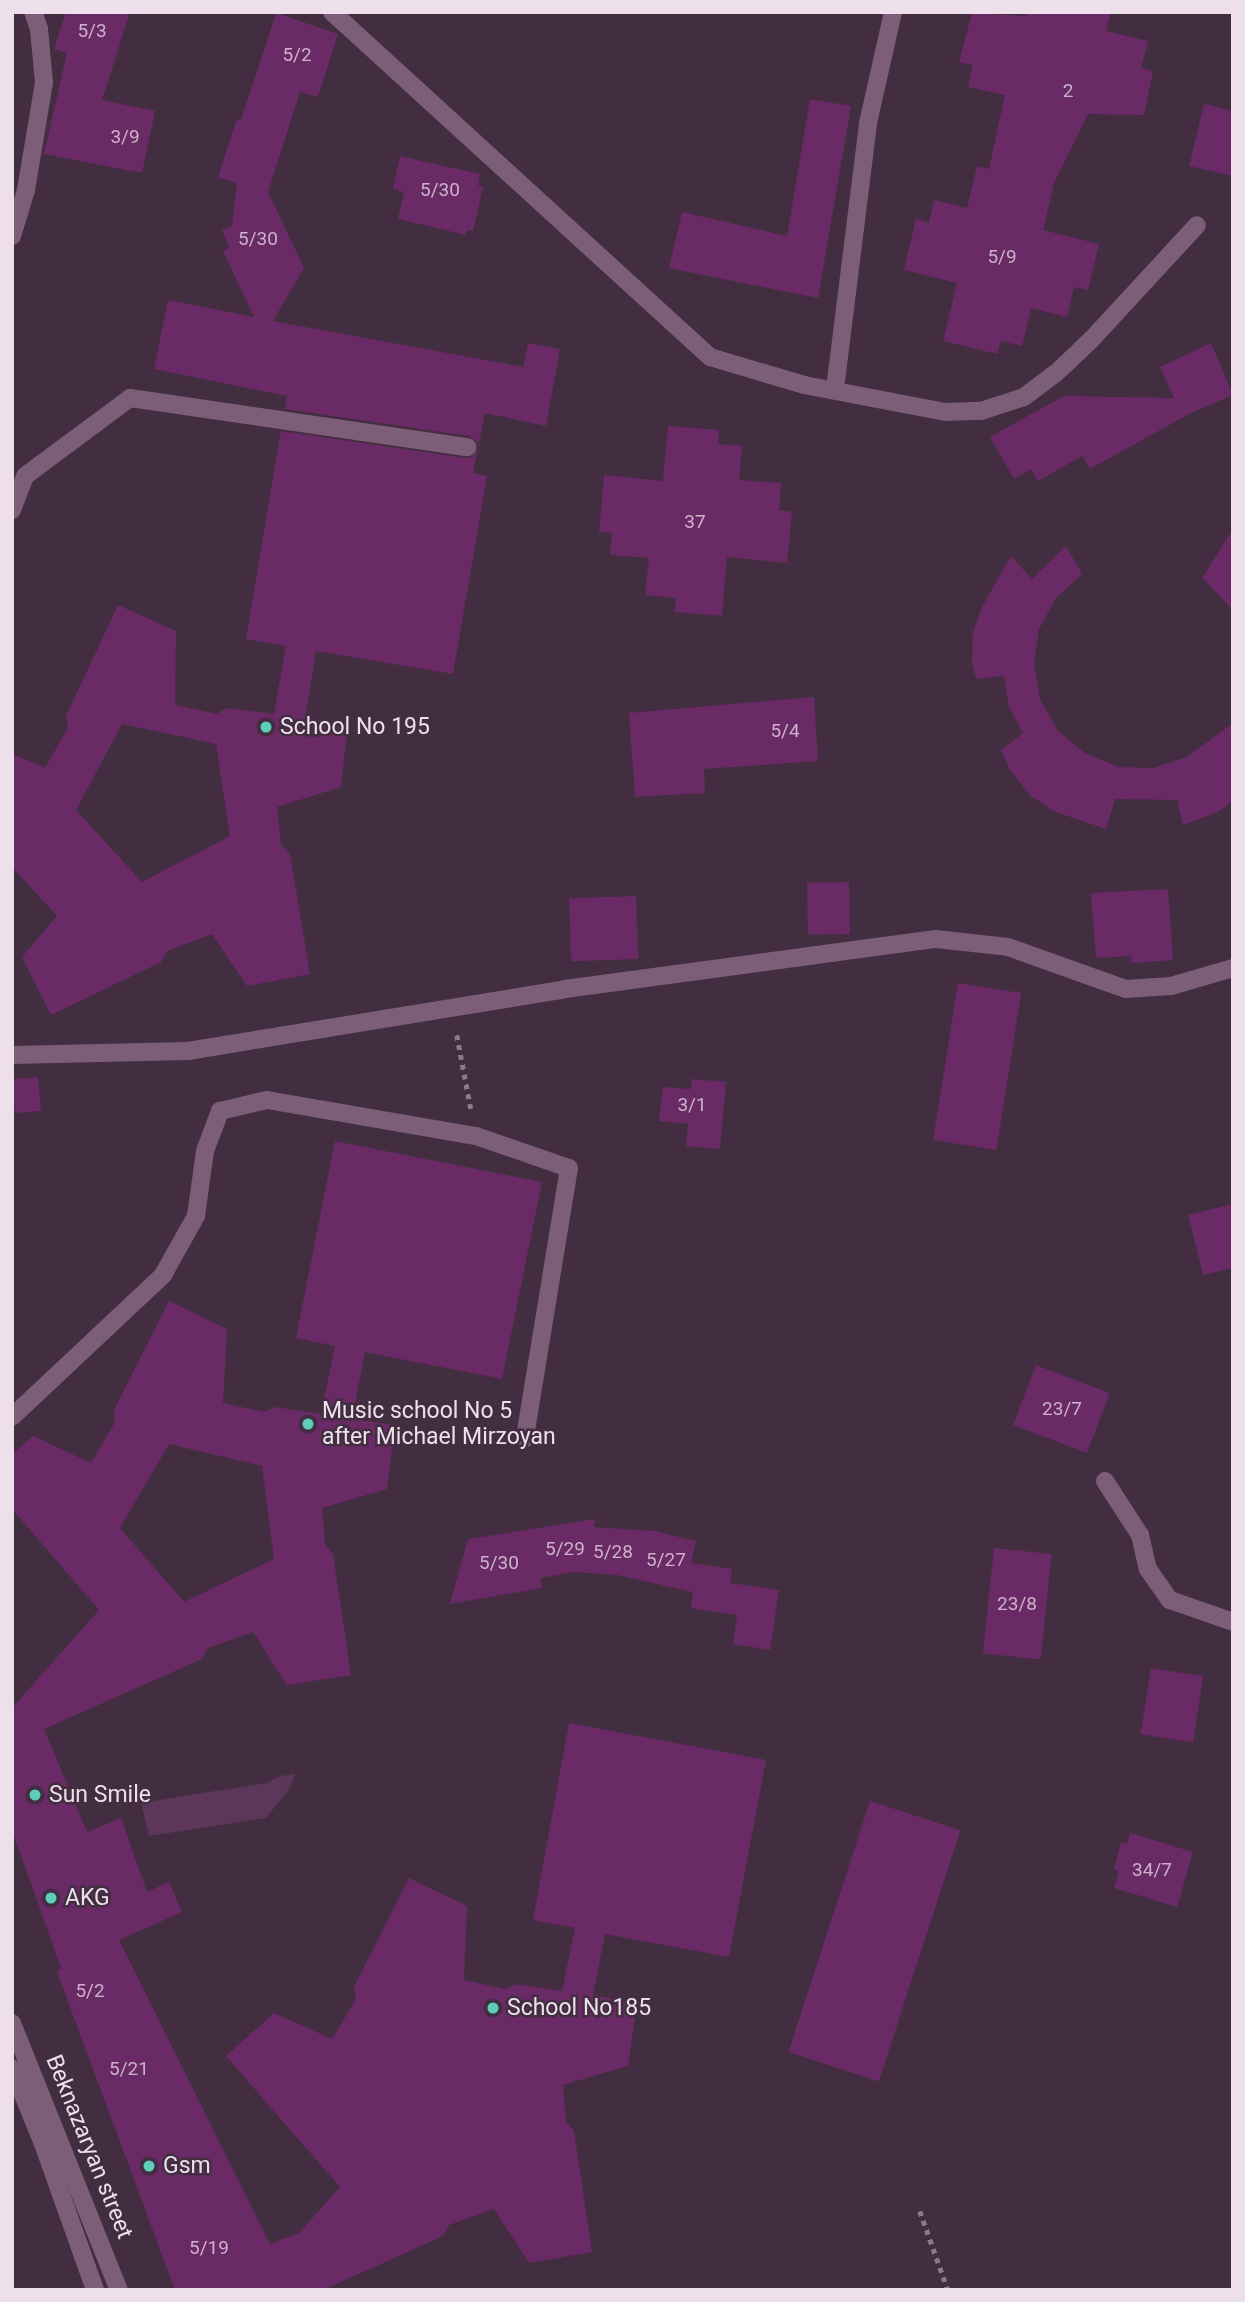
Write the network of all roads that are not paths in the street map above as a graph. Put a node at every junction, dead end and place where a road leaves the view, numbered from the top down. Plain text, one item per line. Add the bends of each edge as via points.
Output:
1 (33, 12) edge
2 (332, 12) edge
3 (893, 12) edge
4 (1196, 225) dead end
5 (12, 236) edge
6 (835, 389) junction
7 (467, 447) dead end
8 (12, 509) edge
9 (1233, 968) edge
10 (12, 1055) edge
11 (12, 1417) edge
12 (525, 1438) dead end
13 (1105, 1481) dead end
14 (1233, 1622) edge
15 (12, 2023) edge
16 (12, 2068) edge
17 (95, 2290) edge
18 (119, 2290) edge

1 - 5 street via 44,83 26,190
2 - 6 street via 710,357 804,385
3 - 6 street via 868,123
4 - 6 street via 1091,340 1024,397 981,411 945,412
7 - 8 street via 130,398 25,476
9 - 10 street via 1171,986 1126,989 1008,947 936,939 565,989 188,1051
11 - 12 street via 163,1275 195,1216 205,1151 220,1111 267,1100 476,1136 569,1168
13 - 14 street via 1140,1535 1148,1569 1170,1600
15 - 18 street, Beknazaryan street
16 - 17 street, Beknazaryan street

